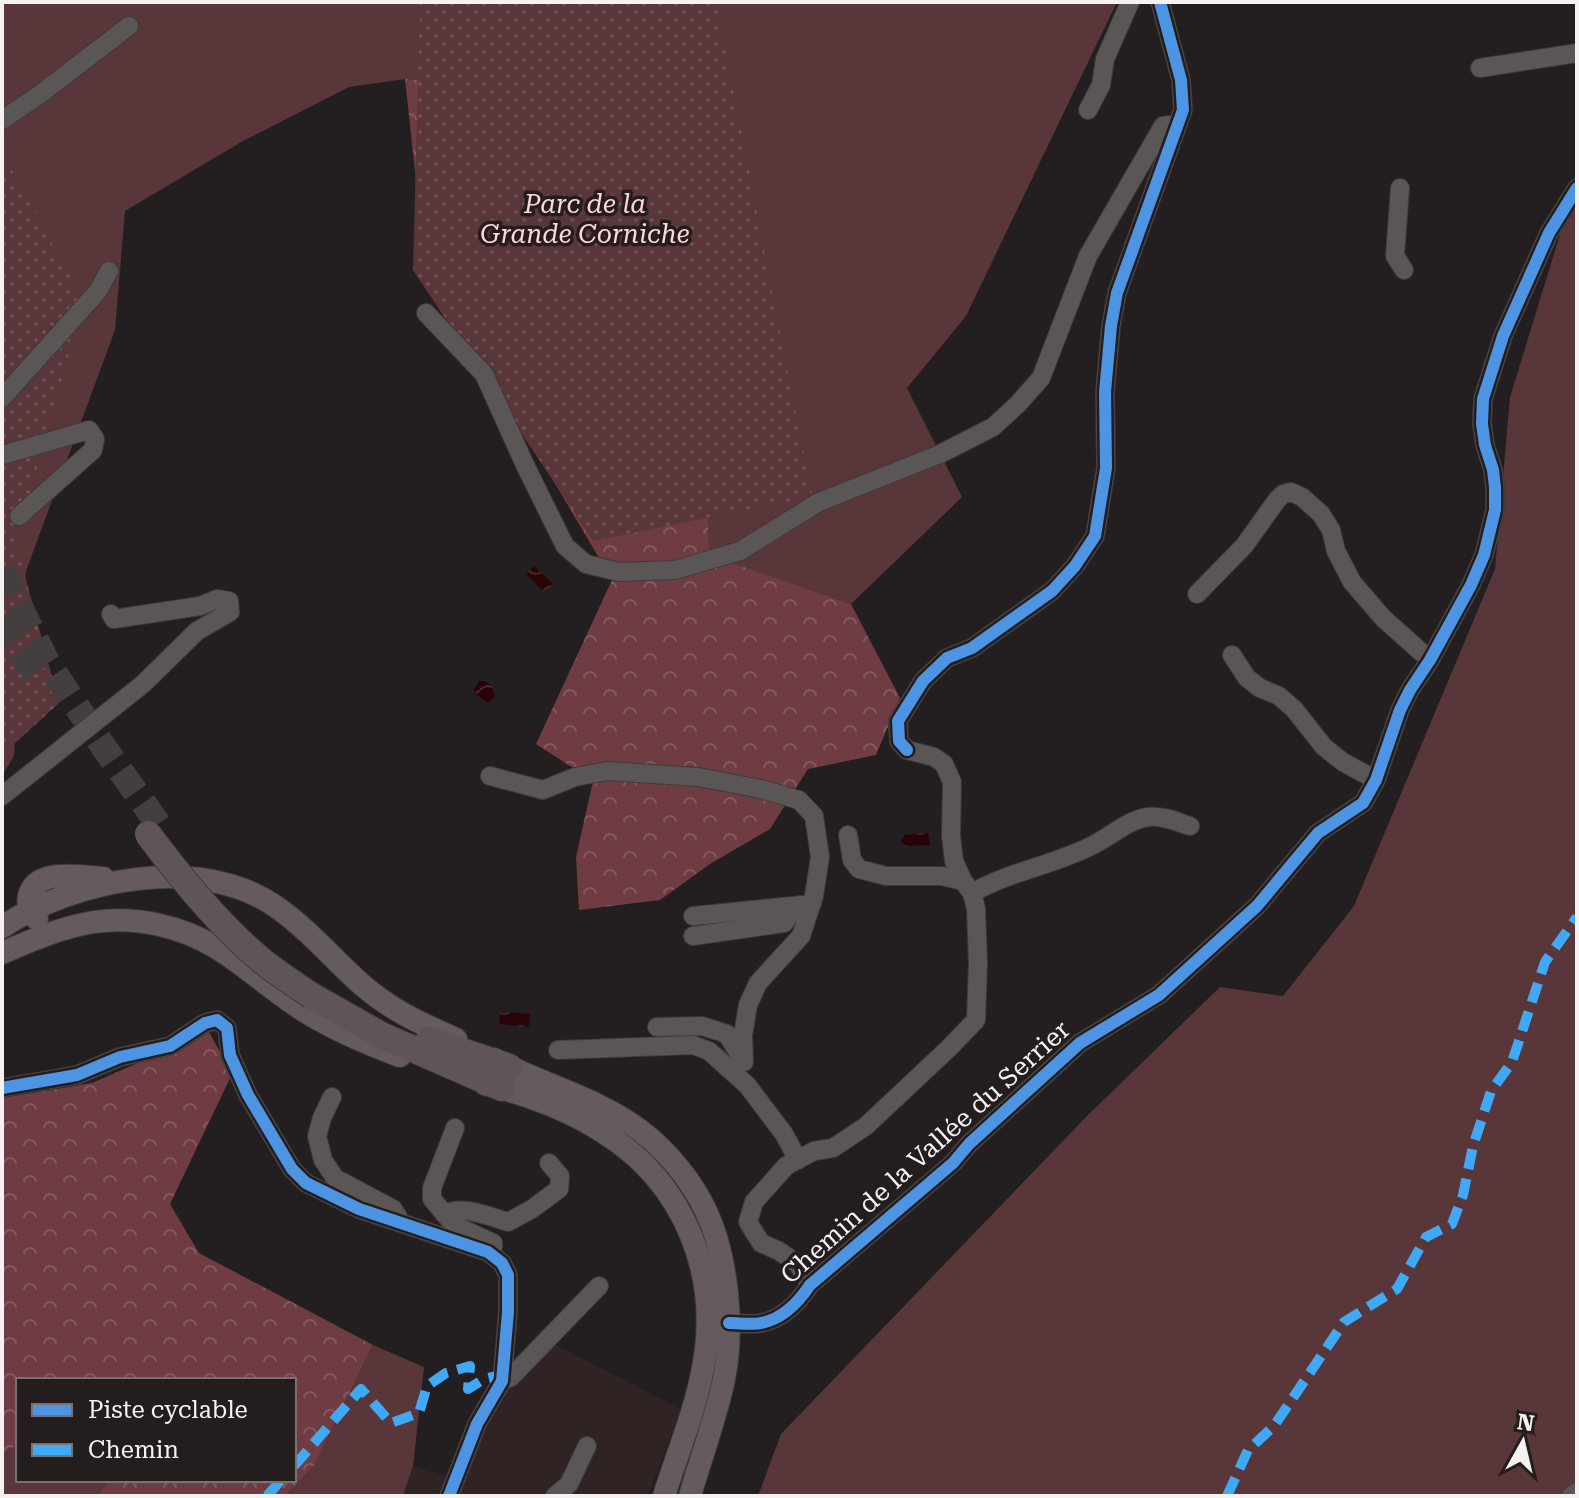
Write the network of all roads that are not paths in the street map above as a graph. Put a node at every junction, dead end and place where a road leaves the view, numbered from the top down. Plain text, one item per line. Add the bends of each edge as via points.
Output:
1 (1130, 2) edge
2 (1160, 2) edge
3 (129, 26) dead end
4 (1577, 53) edge
5 (1480, 68) dead end
6 (1088, 110) dead end
7 (2, 120) edge
8 (1178, 124) junction
9 (1400, 188) dead end
10 (1577, 188) edge
11 (1404, 270) dead end
12 (109, 271) dead end
13 (426, 313) dead end
14 (2, 398) edge
15 (2, 455) edge
16 (19, 516) dead end
17 (1197, 594) dead end
18 (111, 614) dead end
19 (1232, 655) dead end
20 (1430, 660) junction
21 (490, 776) dead end
22 (1376, 780) junction
23 (2, 796) edge
24 (1190, 826) dead end
25 (154, 829) tunnel mouth
26 (848, 835) dead end
27 (968, 887) junction
28 (804, 905) junction
29 (30, 911) junction
30 (693, 916) dead end
31 (74, 926) junction
32 (2, 927) edge
33 (693, 936) dead end
34 (2, 953) edge
35 (657, 1027) dead end
36 (558, 1050) dead end
37 (744, 1062) junction
38 (506, 1078) junction
39 (747, 1085) junction
40 (2, 1088) edge
41 (332, 1097) dead end
42 (455, 1128) dead end
43 (798, 1160) junction
44 (549, 1163) dead end
45 (444, 1214) junction
46 (401, 1223) junction
47 (495, 1257) junction
48 (810, 1285) junction
49 (599, 1286) dead end
50 (729, 1328) junction
51 (502, 1381) junction
52 (587, 1446) dead end
53 (1577, 1492) edge
54 (449, 1496) edge
55 (555, 1496) edge
56 (664, 1496) edge
57 (690, 1496) edge
58 (1571, 1496) edge

1 - 6 street
2 - 8 street via 1181,80 1183,110
3 - 7 street
4 - 5 street
8 - 13 street via 1163,126 1088,256 1041,378 993,427 819,502 740,551 675,570 619,572 586,564 565,546 484,374
8 - 27 street via 1117,293 1105,392 1106,468 1095,536 1052,591 972,648 947,658 923,681 898,721 899,741 907,750 944,764 952,782 954,861
9 - 11 street via 1395,256
10 - 20 street, Chemin de la Vallée du Serrier via 1549,233 1491,373 1482,424 1493,470 1495,510 1484,555
12 - 14 street via 98,291
15 - 16 street via 89,430 95,439 93,450
17 - 20 street via 1244,546 1277,500 1291,492 1321,514 1352,582
18 - 23 street via 114,619 217,599 229,601 230,612 197,631 143,684
19 - 22 street via 1247,678 1294,709 1324,747
20 - 22 street, Chemin de la Vallée du Serrier via 1400,710
21 - 28 street via 543,790 607,771 698,777 799,800 814,816 820,857
22 - 48 street, Chemin de la Vallée du Serrier via 1363,803 1318,833 1257,906 1159,995 1080,1043 953,1163
24 - 27 street via 1151,816 1136,820 1092,846
25 - 38 highway, bridge via 175,869 236,937 277,973 315,990 381,1035
26 - 27 street via 859,869 886,876 942,876
27 - 43 street via 976,909 976,1020 866,1126 833,1148
28 - 30 street
28 - 33 street via 784,923
28 - 37 street via 801,936 758,983 748,1005
29 - 31 main road via 40,922
29 - 32 main road
29 - 38 main road via 102,884 133,879 225,883 273,905 403,1015 454,1038
31 - 34 main road
31 - 38 main road via 127,921 181,931 218,949 308,1014 357,1039 452,1076
35 - 37 street via 702,1026 727,1034
36 - 39 street via 693,1045 709,1051
37 - 39 street
38 - 50 main road via 575,1093 640,1130 676,1166 706,1212 722,1266
38 - 56 main road via 627,1149 662,1184 686,1222 702,1269 707,1331 703,1369
39 - 43 street
40 - 46 street via 77,1075 120,1057 170,1046 217,1020 227,1028 230,1055 248,1095 292,1169 306,1183
41 - 46 street via 317,1136 323,1160 335,1178 393,1209
42 - 45 street via 432,1188 432,1199
43 - 48 street via 754,1202 748,1222 761,1243 798,1264
44 - 45 street via 560,1176 559,1189 508,1222 454,1209
45 - 47 street via 454,1225 493,1243
46 - 47 street
47 - 51 street via 508,1275
48 - 50 street, Chemin de la Vallée du Serrier via 782,1314
49 - 51 street
50 - 57 main road via 724,1379
51 - 54 street via 477,1424
52 - 55 street via 569,1484
53 - 58 street

